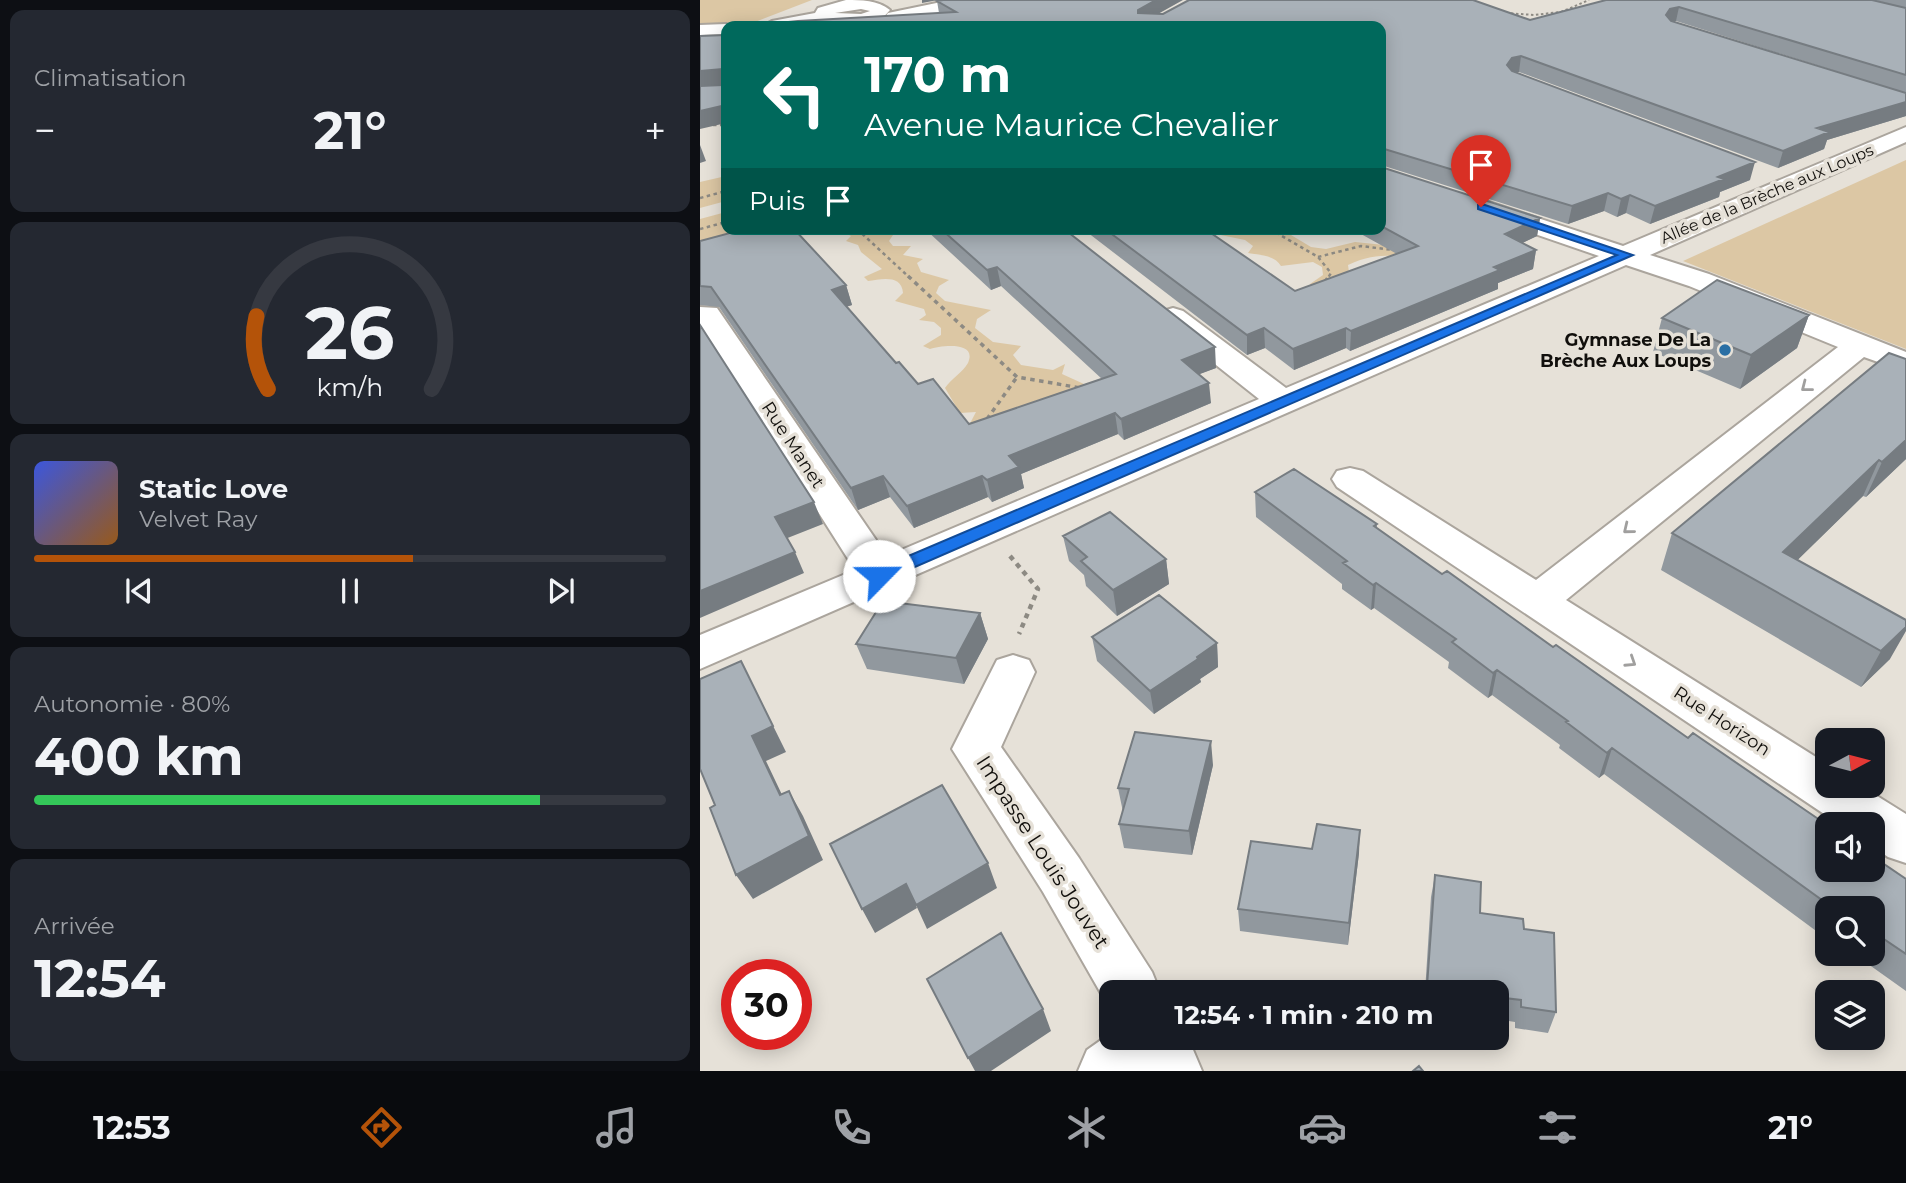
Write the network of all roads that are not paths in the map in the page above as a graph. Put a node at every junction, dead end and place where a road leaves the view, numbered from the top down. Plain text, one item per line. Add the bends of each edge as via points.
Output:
1 (975, 0) edge
2 (874, 9) edge
3 (805, 21) edge
4 (914, 21) edge
5 (721, 29) edge
6 (700, 30) edge
7 (1906, 134) edge
8 (1764, 174) dead end
9 (1789, 184) junction
10 (1469, 203) edge
11 (1628, 255) junction
12 (1157, 303) edge
13 (707, 314) dead end
14 (1860, 345) junction
15 (1906, 363) edge
16 (1284, 402) junction
17 (1350, 480) dead end
18 (879, 576) junction
19 (1537, 601) junction
20 (700, 653) edge
21 (1013, 672) road end
22 (1906, 841) edge
23 (1125, 980) edge
24 (1139, 1050) edge
25 (1162, 1050) edge
26 (1108, 1071) edge
27 (1172, 1071) edge

1 - 2 street
2 - 3 street via 851,20
2 - 4 street
5 - 6 street
7 - 9 street, Allée de la Brèche aux Loups
8 - 9 street
9 - 11 street, Allée de la Brèche aux Loups
10 - 11 street
11 - 14 street
11 - 16 street, Allée de la Brèche aux Loups
12 - 16 street
13 - 18 street, Rue Manet
14 - 15 street
14 -> 19 street
16 - 18 street, Allée de la Brèche aux Loups
17 - 19 street, Rue Horizon
18 - 20 street, Allée de la Brèche aux Loups
19 -> 22 street, Rue Horizon
21 - 23 street, Impasse Louis Jouvet via 976,749
24 - 26 street
25 - 27 street

